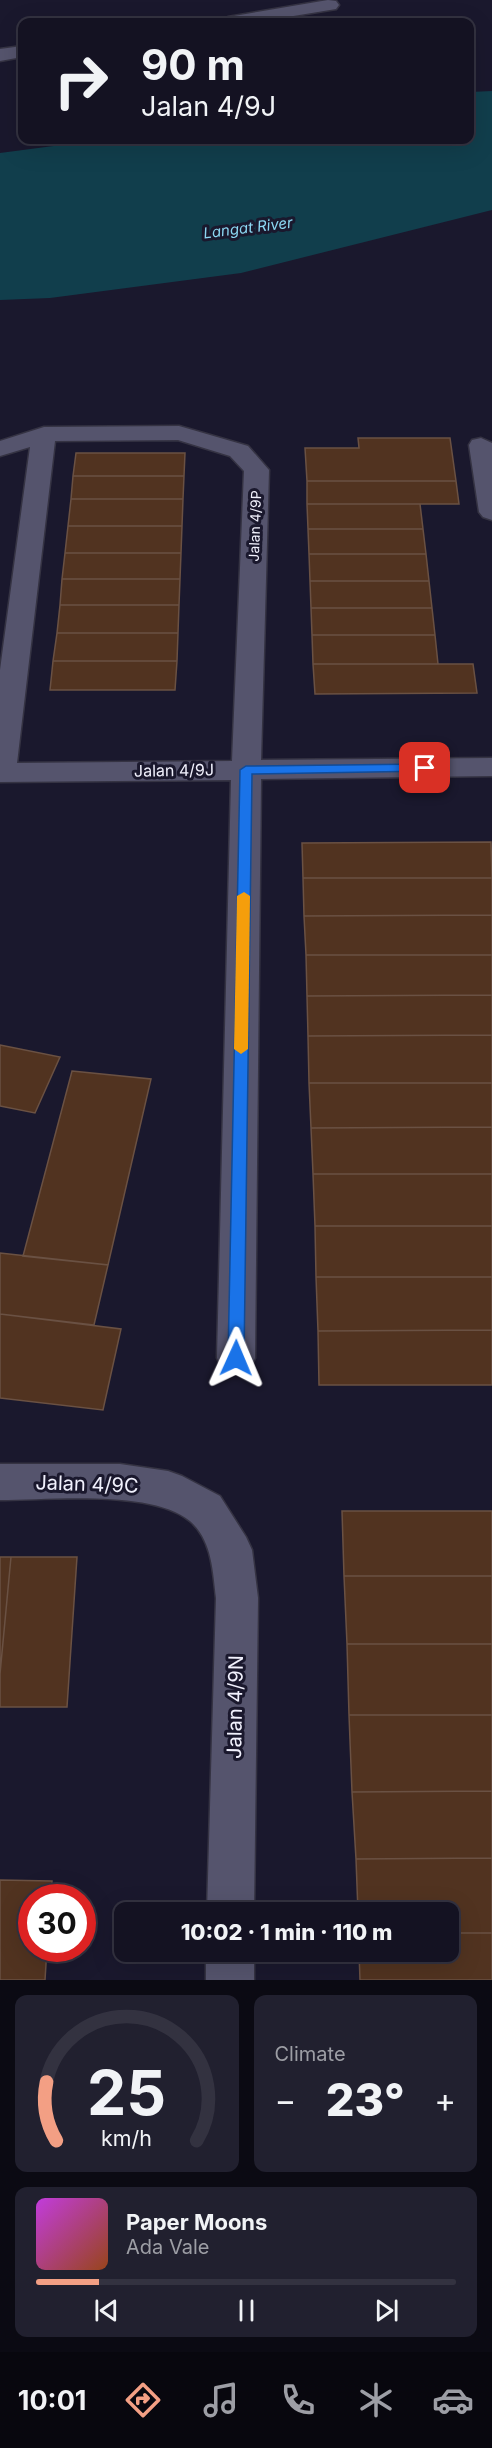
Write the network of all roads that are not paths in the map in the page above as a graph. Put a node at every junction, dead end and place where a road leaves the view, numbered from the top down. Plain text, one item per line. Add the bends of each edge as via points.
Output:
1 (330, 5) dead end
2 (252, 18) edge
3 (18, 53) edge
4 (0, 55) edge
5 (44, 434) junction
6 (482, 445) dead end
7 (0, 449) edge
8 (492, 512) edge
9 (492, 768) edge
10 (246, 770) junction
11 (1, 772) edge
12 (236, 1358) dead end
13 (0, 1482) edge
14 (205, 1509) joint
15 (231, 1902) edge
16 (230, 1962) edge
17 (230, 1980) edge

1 - 2 street
3 - 4 street
5 - 7 street, Jalan 4/9P
5 - 10 street, Jalan 4/9P via 179,433 239,451 257,470
5 - 11 street
6 - 8 street
9 - 10 street, Jalan 4/9J
10 - 11 street, Jalan 4/9J
10 - 12 street
13 - 14 street, Jalan 4/9C via 120,1482 168,1489
14 - 15 street, Jalan 4/9N via 231,1550 237,1598
16 - 17 street

